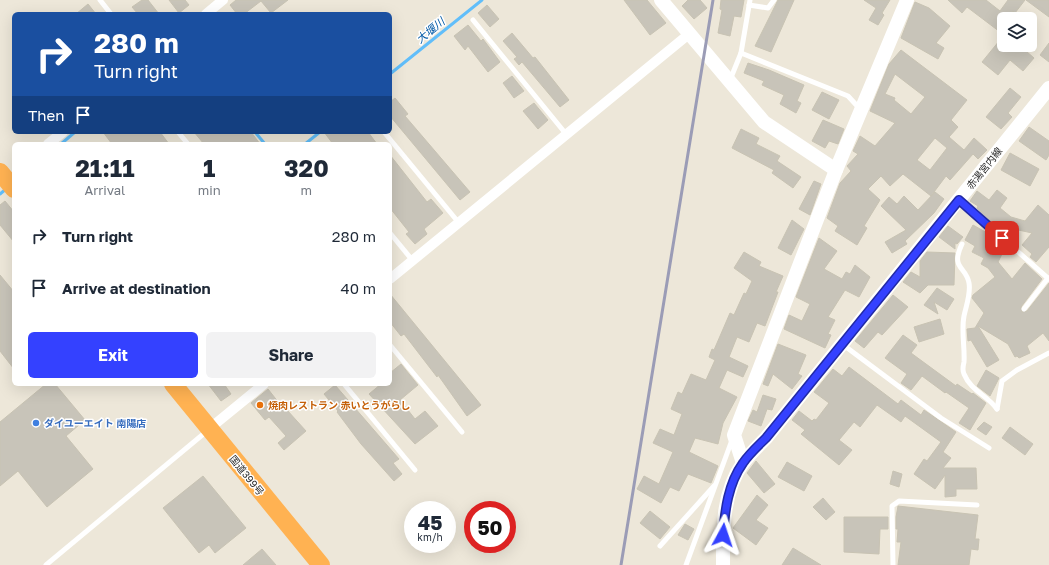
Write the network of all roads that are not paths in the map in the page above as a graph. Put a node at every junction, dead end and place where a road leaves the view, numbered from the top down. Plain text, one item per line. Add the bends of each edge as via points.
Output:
1 (100, 0) edge
2 (223, 0) edge
3 (661, 0) edge
4 (774, 0) edge
5 (907, 0) edge
6 (749, 3) edge
7 (109, 12) edge
8 (208, 12) edge
9 (473, 20) dead end
10 (689, 34) junction
11 (741, 53) junction
12 (729, 82) junction
13 (1049, 88) edge
14 (861, 110) junction
15 (60, 134) edge
16 (180, 134) edge
17 (386, 134) edge
18 (566, 134) junction
19 (50, 142) edge
20 (186, 142) edge
21 (836, 170) junction
22 (959, 200) junction
23 (459, 223) junction
24 (392, 235) edge
25 (962, 244) dead end
26 (413, 261) junction
27 (392, 278) edge
28 (1049, 278) edge
29 (1024, 309) dead end
30 (842, 344) junction
31 (392, 347) edge
32 (1049, 353) edge
33 (174, 386) edge
34 (262, 386) edge
35 (346, 386) edge
36 (209, 429) junction
37 (462, 432) dead end
38 (734, 435) junction
39 (989, 448) dead end
40 (743, 463) junction
41 (415, 470) dead end
42 (716, 484) junction
43 (977, 505) dead end
44 (660, 546) dead end
45 (46, 565) edge
46 (321, 565) edge
47 (686, 565) edge
48 (723, 565) edge
49 (893, 565) edge

1 - 7 lane
2 - 8 street
3 - 10 street
4 - 6 lane via 768,8
5 - 14 street
6 - 11 lane
9 - 18 lane
10 - 12 street
10 - 18 street
11 - 12 lane
11 - 14 lane via 848,96
12 - 21 street via 764,122
13 - 22 street, 赤湯宮内線
14 - 21 street
15 - 19 street
16 - 20 lane
17 - 23 lane
18 - 23 street
21 - 38 street
22 - 28 lane
22 - 30 street, 赤湯宮内線
23 - 26 street
24 - 26 lane
25 - 32 lane via 958,253 958,263 969,283 963,318 963,372 967,382 990,400 997,409 1002,381
26 - 27 street
28 - 29 lane
30 - 39 lane via 941,418
30 - 40 street, 赤湯宮内線
31 - 37 lane
33 - 36 highway, 国道399号
34 - 36 street
35 - 41 lane
36 - 45 lane
36 - 46 highway, 国道399号
38 - 40 street
38 - 42 lane
40 - 48 street, 赤湯宮内線 via 732,483 725,510
42 - 44 lane
42 - 47 lane
43 - 49 lane via 899,501 892,506

